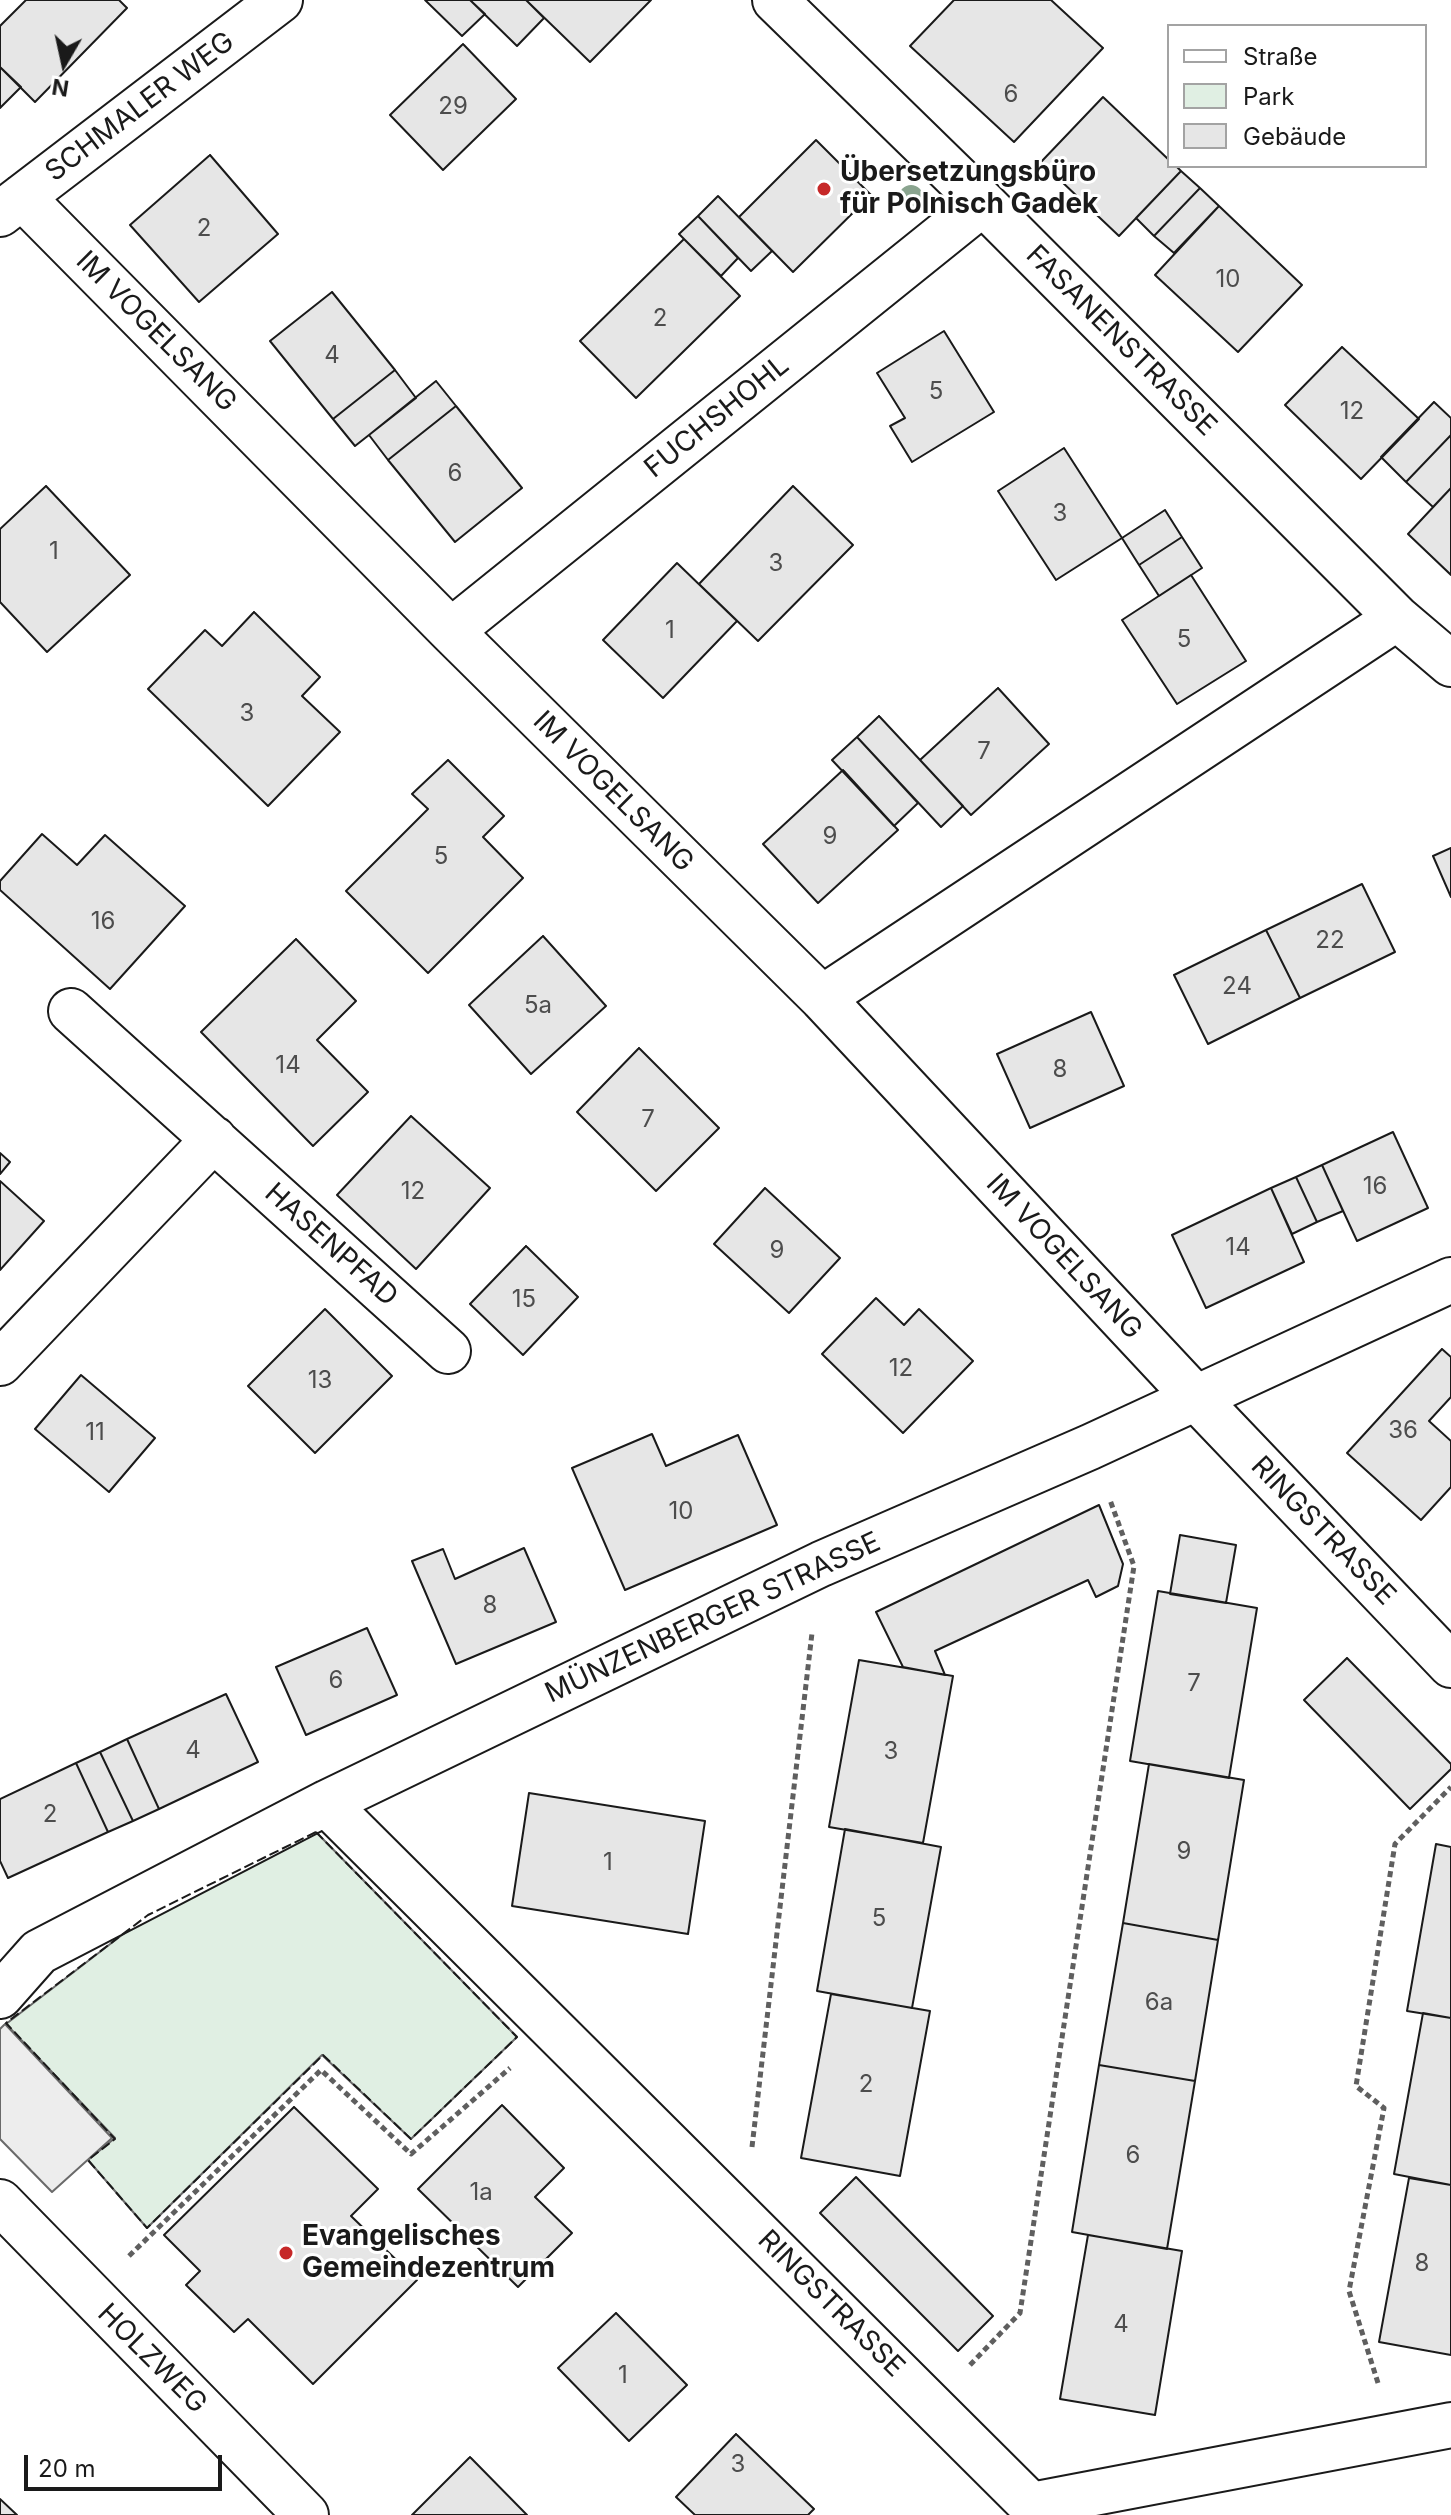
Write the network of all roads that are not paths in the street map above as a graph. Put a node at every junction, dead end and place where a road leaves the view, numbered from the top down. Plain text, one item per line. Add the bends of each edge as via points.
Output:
1 (280, 0) edge
2 (775, 0) edge
3 (983, 203) junction
4 (11, 205) edge
5 (1397, 618) junction
6 (451, 631) junction
7 (1451, 664) edge
8 (822, 998) junction
9 (71, 1011) dead end
10 (214, 1139) junction
11 (1451, 1280) edge
12 (448, 1351) dead end
13 (0, 1363) edge
14 (1195, 1397) junction
15 (1451, 1665) edge
16 (326, 1803) junction
17 (0, 1996) edge
18 (0, 2202) edge
19 (1451, 2425) edge
20 (306, 2515) edge

1 - 4 street, SCHMALER WEG
2 - 3 street, FASANENSTRASSE
3 - 5 street, FASANENSTRASSE
3 - 6 street, FUCHSHOHL
4 - 6 street, IM VOGELSANG
5 - 7 street, FASANENSTRASSE
5 - 8 street
6 - 8 street, IM VOGELSANG
8 - 14 street, IM VOGELSANG
9 - 10 street, HASENPFAD
10 - 12 street, HASENPFAD
10 - 13 street
11 - 14 street, MÜNZENBERGER STRASSE
14 - 15 street, RINGSTRASSE
14 - 16 street, MÜNZENBERGER STRASSE via 821,1564
16 - 17 street, MÜNZENBERGER STRASSE via 39,1952
16 - 19 street, RINGSTRASSE via 1031,2505
18 - 20 street, HOLZWEG

